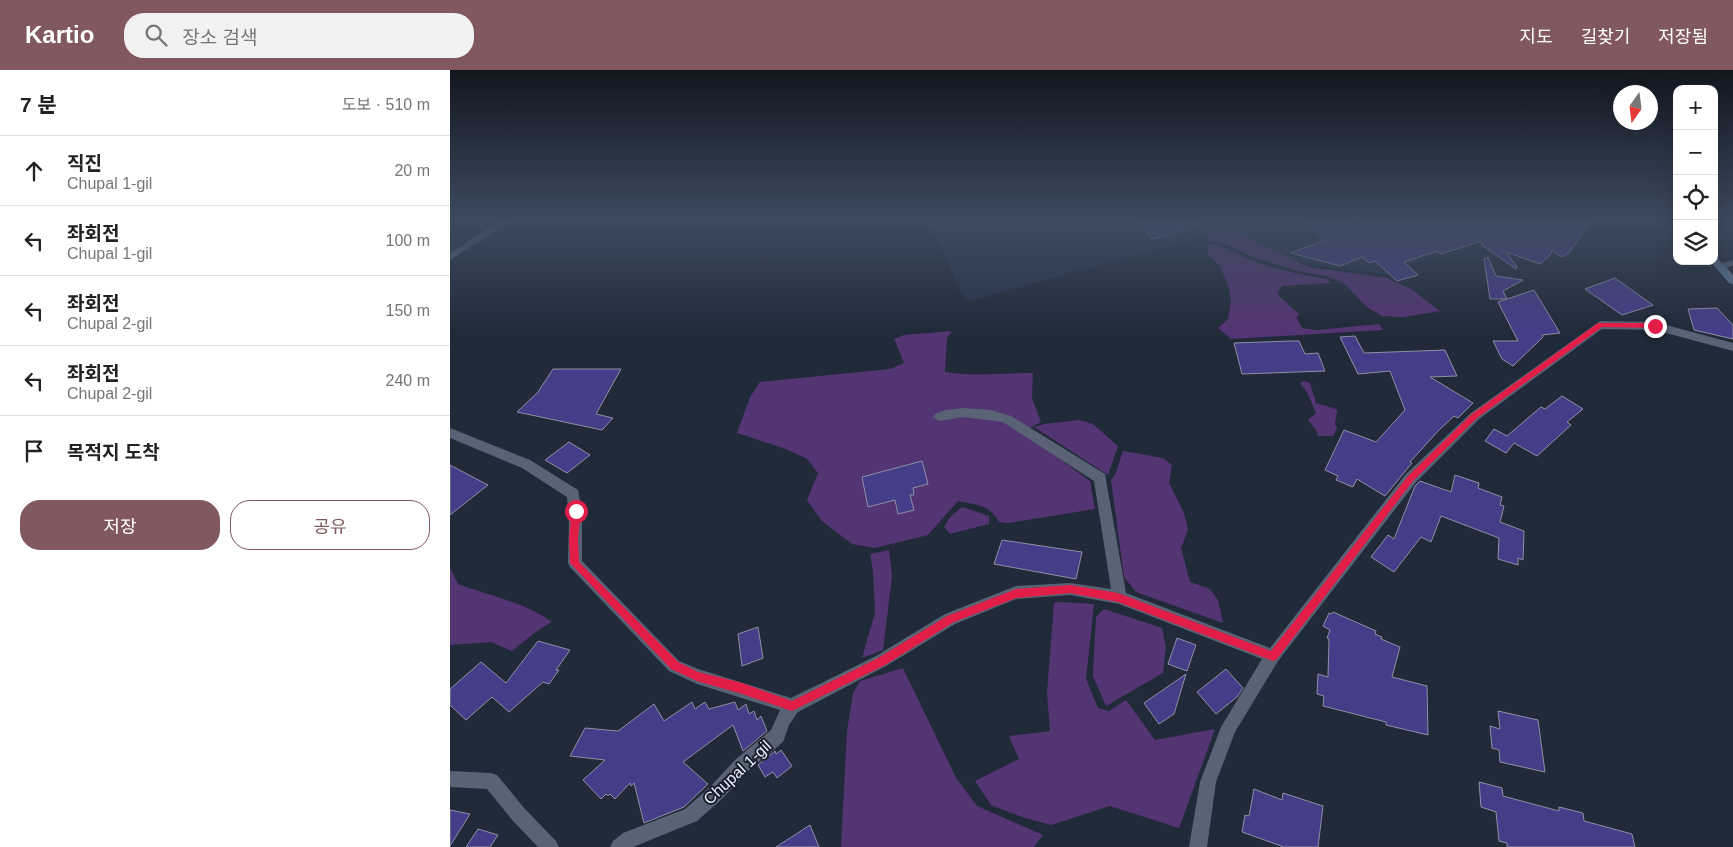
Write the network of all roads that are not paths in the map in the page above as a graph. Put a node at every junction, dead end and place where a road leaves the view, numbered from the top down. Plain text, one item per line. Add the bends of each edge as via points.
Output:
1 (1718, 263) edge
2 (1733, 263) edge
3 (1718, 264) edge
4 (1733, 281) edge
5 (1733, 347) edge
6 (939, 417) dead end
7 (450, 433) edge
8 (1118, 597) junction
9 (1273, 656) junction
10 (792, 706) junction
11 (450, 779) edge
12 (550, 847) edge
13 (618, 847) edge
14 (1198, 847) edge

1 - 2 lane
3 - 4 street
5 - 9 street via 1655,326 1600,325 1475,416 1410,478
6 - 8 street via 946,413 992,414 1007,419 1100,478
7 - 10 street via 526,464 573,494 576,511 575,563 674,666
8 - 9 street
8 - 10 street via 1070,589 1016,594 950,619 881,662
9 - 14 street via 1229,727 1208,782
10 - 13 street, Chupal 1-gil via 777,736 691,815
11 - 12 street via 491,781 518,815

